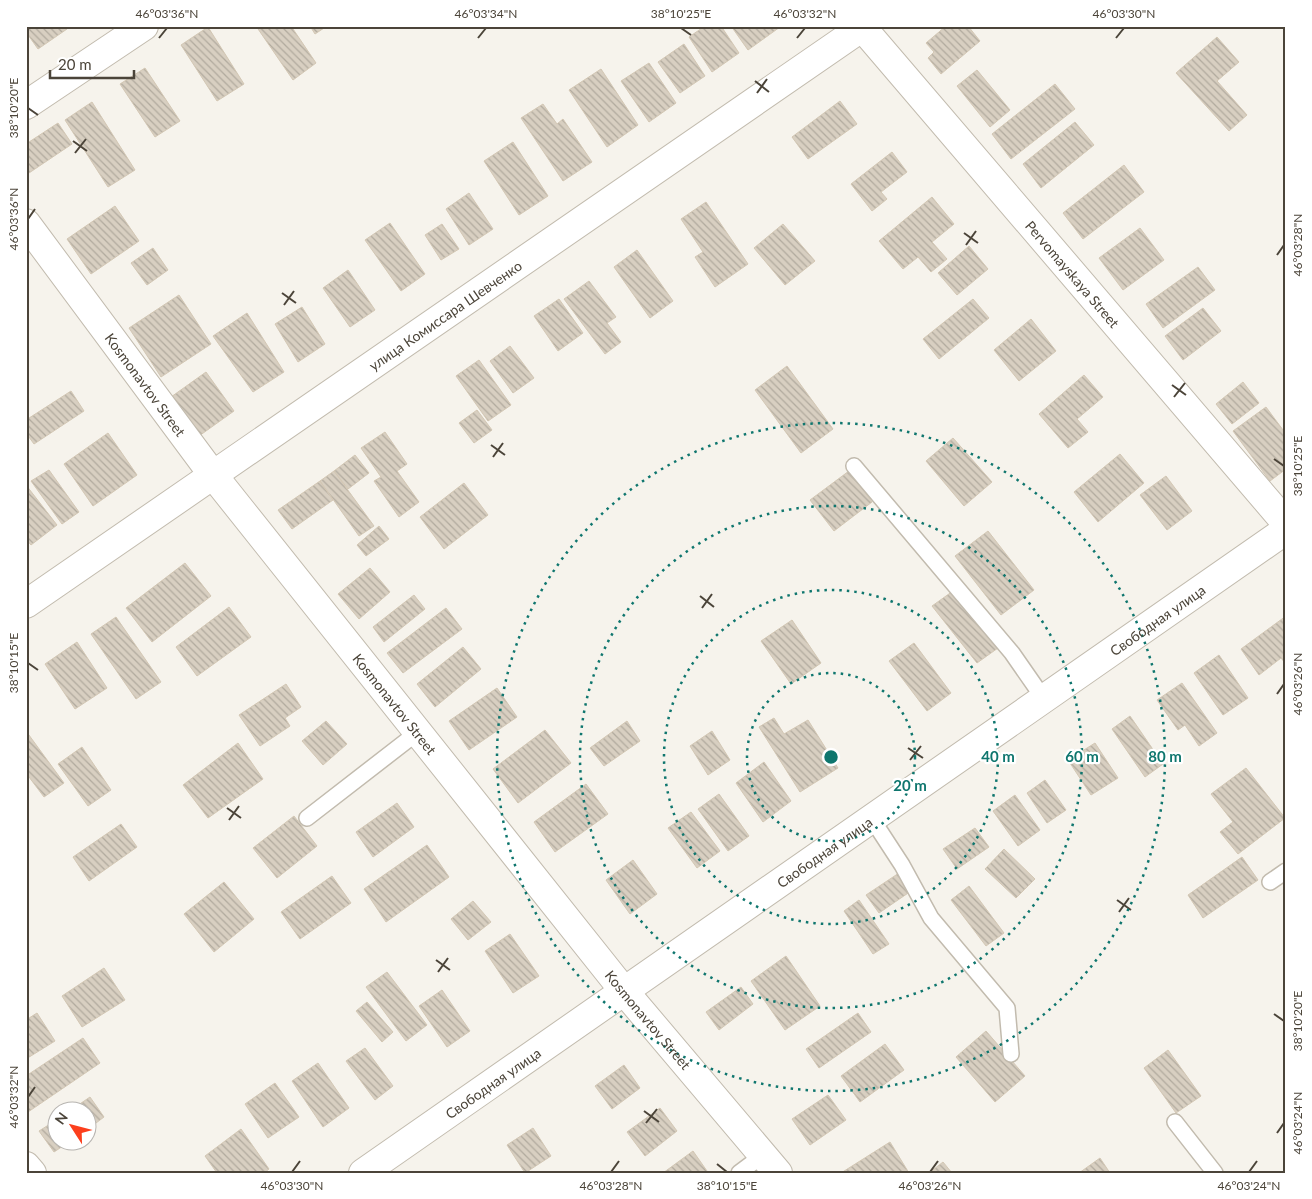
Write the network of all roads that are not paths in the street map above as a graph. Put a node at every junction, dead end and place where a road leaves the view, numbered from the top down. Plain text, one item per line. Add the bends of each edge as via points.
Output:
1 (144, 26) edge
2 (862, 27) edge
3 (26, 105) edge
4 (26, 224) edge
5 (854, 466) dead end
6 (213, 475) junction
7 (1286, 523) edge
8 (1286, 530) edge
9 (26, 604) edge
10 (1044, 698) junction
11 (418, 732) junction
12 (307, 818) dead end
13 (872, 818) junction
14 (1286, 871) edge
15 (1270, 882) dead end
16 (624, 991) junction
17 (1011, 1054) dead end
18 (1175, 1122) dead end
19 (771, 1164) edge
20 (26, 1166) edge
21 (32, 1173) edge
22 (363, 1173) edge
23 (738, 1173) edge
24 (1215, 1173) edge

1 - 3 street
2 - 6 street, улица Комиссара Шевченко
2 - 7 street, Pervomayskaya Street
4 - 6 street, Kosmonavtov Street
5 - 10 lane via 1012,653
6 - 9 street, улица Комиссара Шевченко
6 - 11 street, Kosmonavtov Street
8 - 10 street, Свободная улица
10 - 13 street, Свободная улица
11 - 12 lane
11 - 16 street, Kosmonavtov Street
13 - 16 street, Свободная улица
13 - 17 lane via 931,918 1008,1008
14 - 15 lane
16 - 19 street, Kosmonavtov Street
16 - 22 street, Свободная улица
18 - 24 lane
19 - 23 lane
20 - 21 street

